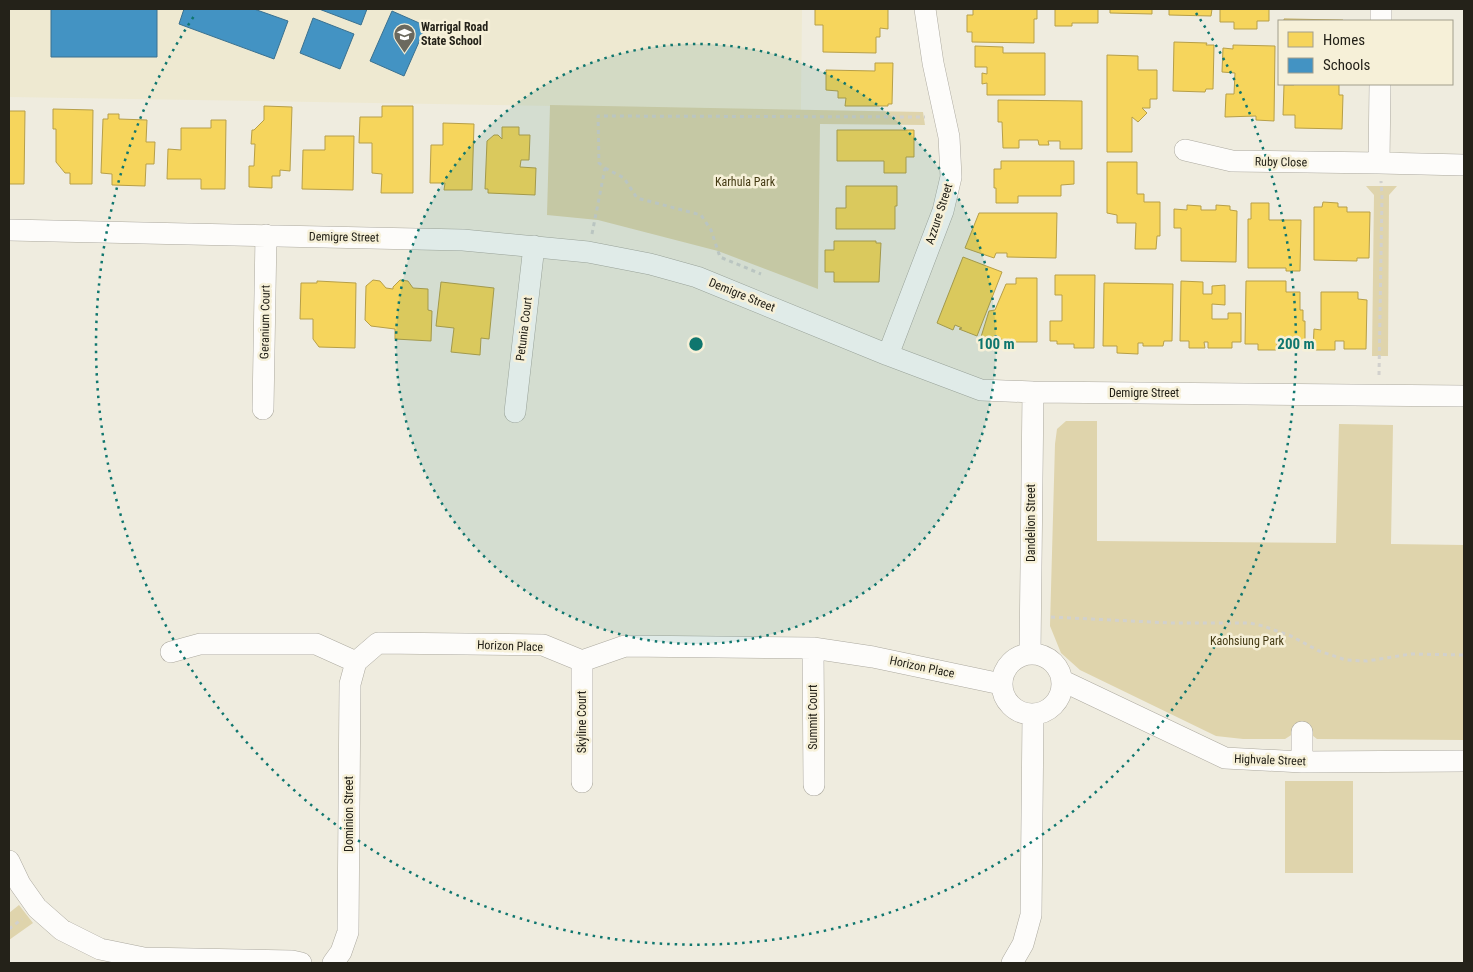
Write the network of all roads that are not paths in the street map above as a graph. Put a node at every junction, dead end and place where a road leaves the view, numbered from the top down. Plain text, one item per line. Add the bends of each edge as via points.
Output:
1 (926, 9) edge
2 (1380, 85) edge
3 (1185, 150) dead end
4 (1379, 163) junction
5 (1464, 165) edge
6 (9, 230) edge
7 (266, 235) junction
8 (534, 246) junction
9 (888, 355) junction
10 (1032, 392) junction
11 (1464, 396) edge
12 (263, 409) dead end
13 (515, 412) dead end
14 (813, 648) junction
15 (172, 652) dead end
16 (1030, 654) junction
17 (356, 662) junction
18 (582, 662) junction
19 (1063, 681) junction
20 (1001, 684) junction
21 (1033, 715) junction
22 (1302, 732) dead end
23 (1464, 761) edge
24 (1302, 762) junction
25 (582, 782) dead end
26 (814, 785) dead end
27 (9, 861) edge
28 (301, 963) edge
29 (332, 963) edge
30 (1012, 963) edge

1 - 9 street, Azzure Street via 933,63 949,137 951,177 943,211
2 - 4 street
3 - 4 street, Ruby Close via 1232,161
4 - 5 street, Ruby Close
6 - 7 street, Demigre Street
7 - 8 street, Demigre Street via 463,240
7 - 12 street, Geranium Court
8 - 9 street, Demigre Street via 588,252 697,276
8 - 13 street, Petunia Court
9 - 10 street, Demigre Street via 981,390
10 - 11 street, Demigre Street
10 - 16 street, Dandelion Street
14 - 18 street, Horizon Place via 625,646
14 - 20 street, Horizon Place via 873,656
14 - 26 street, Summit Court
15 - 17 street via 200,644 316,644
16 - 19 street via 1048,658 1055,664
16 - 20 street via 1011,662
17 - 18 street, Horizon Place via 378,643 543,645
17 - 29 street, Dominion Street via 350,684 348,932 341,952
18 - 25 street, Skyline Court
19 - 21 street via 1056,704
19 - 24 street, Highvale Street via 1225,758
20 - 21 street via 1010,706
21 - 30 street via 1031,915 1023,944
22 - 24 street
23 - 24 street, Highvale Street
27 - 28 street via 37,908 62,930 100,949 144,958

